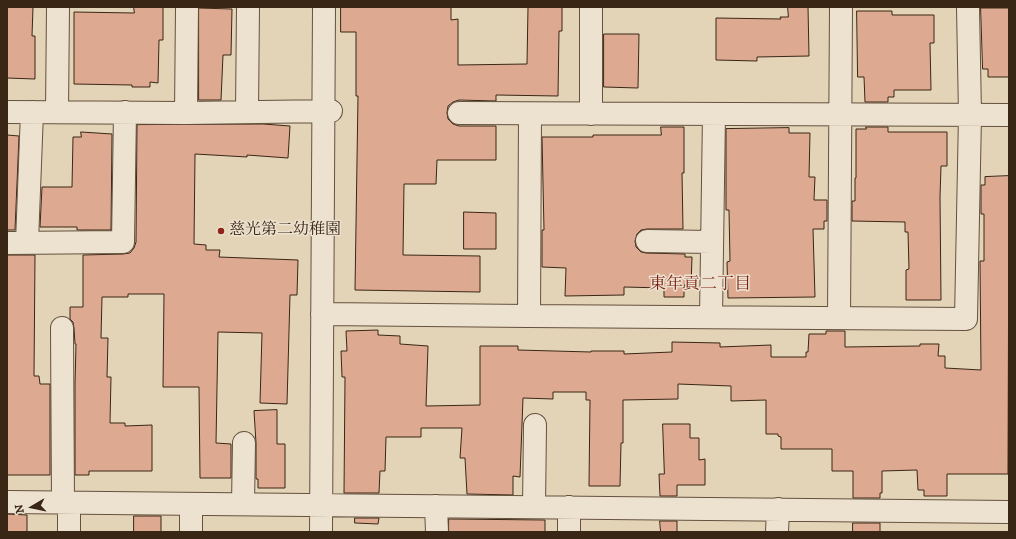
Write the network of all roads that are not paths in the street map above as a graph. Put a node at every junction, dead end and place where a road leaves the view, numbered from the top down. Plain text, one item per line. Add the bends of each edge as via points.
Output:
1 (58, 7) edge
2 (187, 7) edge
3 (248, 7) edge
4 (324, 7) edge
5 (591, 7) edge
6 (842, 7) edge
7 (968, 7) edge
8 (328, 111) junction
9 (7, 112) edge
10 (32, 112) junction
11 (57, 112) junction
12 (125, 112) junction
13 (246, 112) junction
14 (186, 113) junction
15 (458, 113) dead end
16 (530, 114) junction
17 (591, 114) junction
18 (714, 114) junction
19 (842, 114) junction
20 (970, 115) junction
21 (1009, 115) edge
22 (647, 241) dead end
23 (17, 242) edge
24 (712, 242) junction
25 (322, 314) junction
26 (529, 316) junction
27 (711, 317) junction
28 (839, 318) junction
29 (62, 328) dead end
30 (535, 425) dead end
31 (244, 443) dead end
32 (7, 502) edge
33 (66, 503) junction
34 (191, 504) junction
35 (243, 504) junction
36 (321, 504) junction
37 (436, 506) junction
38 (534, 507) junction
39 (569, 507) junction
40 (778, 509) junction
41 (1009, 512) edge
42 (69, 532) edge
43 (191, 532) edge
44 (321, 532) edge
45 (437, 532) edge
46 (569, 532) edge
47 (777, 532) edge

1 - 11 street
2 - 14 street
3 - 13 street
4 - 8 street
5 - 17 street
6 - 19 street
7 - 20 street
8 - 13 street
8 - 25 street
9 - 10 street
10 - 11 street
10 - 23 street
11 - 12 street
12 - 14 street
12 - 23 street via 123,242
13 - 14 street
15 - 16 street
16 - 17 street
16 - 26 street
17 - 18 street
18 - 19 street
18 - 24 street
19 - 20 street
19 - 28 street
20 - 21 street
20 - 28 street via 966,319
22 - 24 street
24 - 27 street
25 - 26 street
25 - 36 street
26 - 27 street
27 - 28 street
29 - 33 street
30 - 38 street
31 - 35 street
32 - 33 street
33 - 34 street
33 - 42 street
34 - 35 street
34 - 43 street
35 - 36 street
36 - 37 street
36 - 44 street
37 - 38 street
37 - 45 street
38 - 39 street
39 - 40 street
39 - 46 street
40 - 41 street
40 - 47 street

